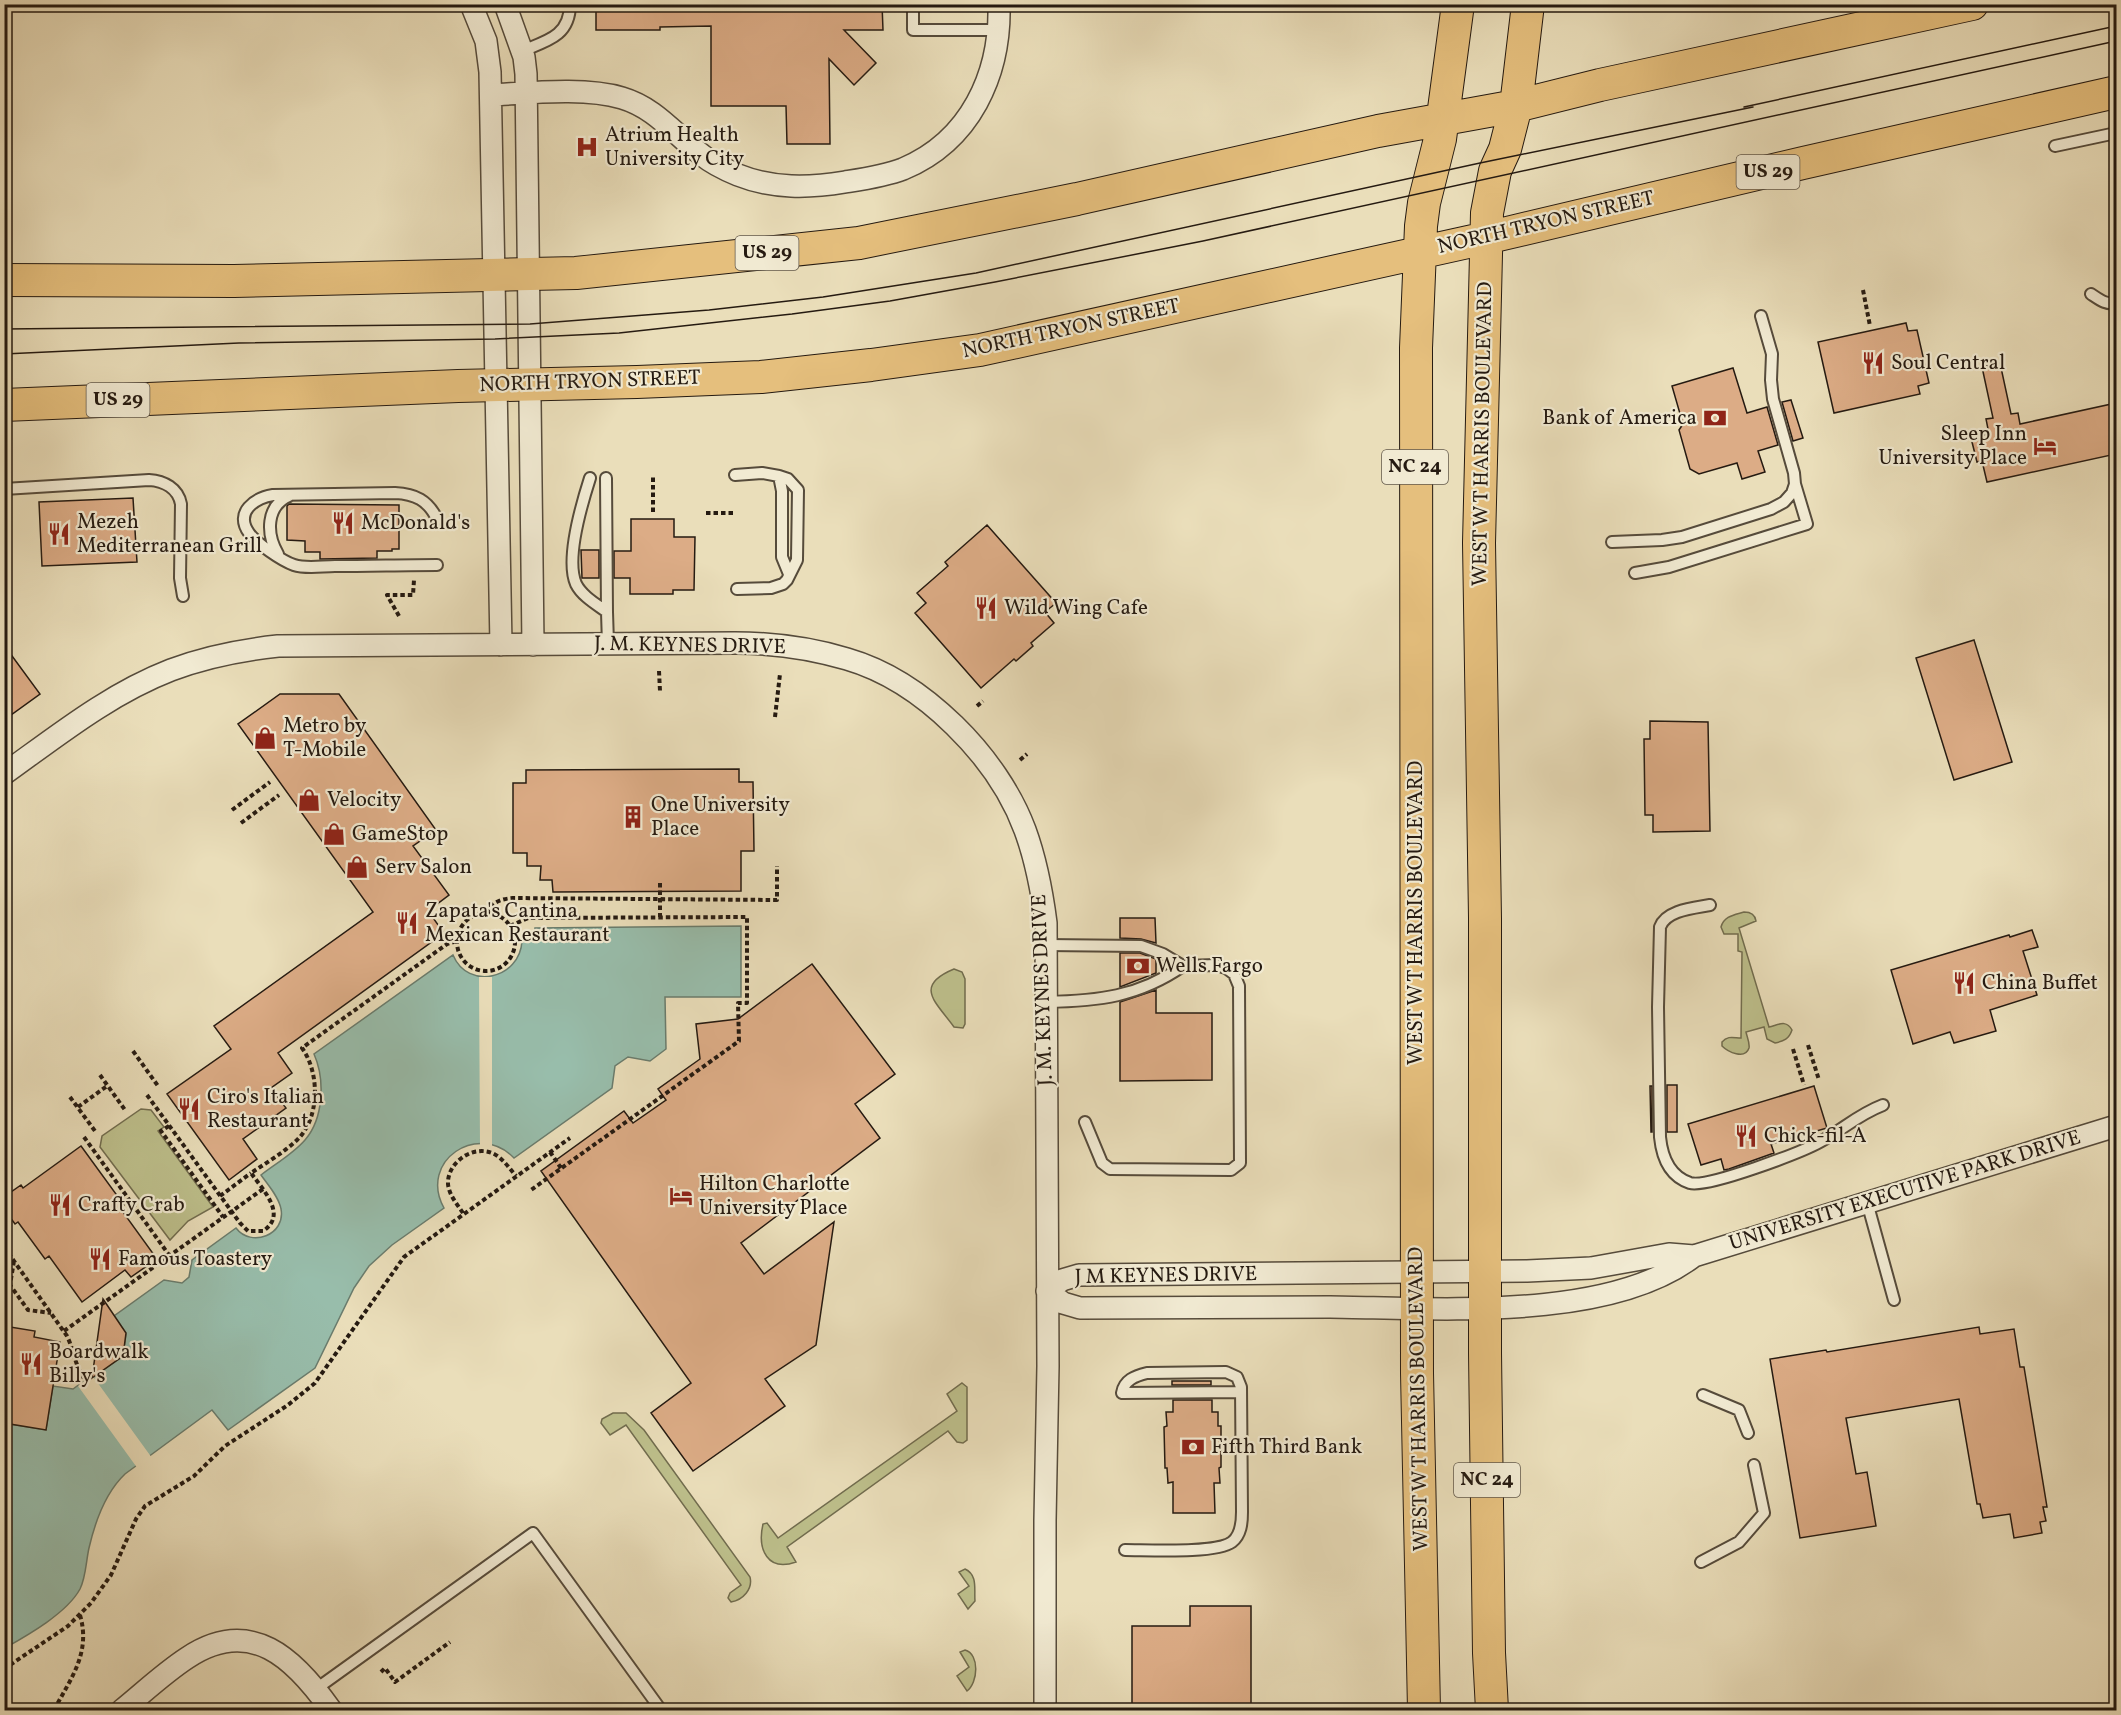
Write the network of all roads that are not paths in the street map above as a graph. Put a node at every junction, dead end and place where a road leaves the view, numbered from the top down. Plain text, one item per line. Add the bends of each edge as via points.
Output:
1 (471, 4) edge
2 (506, 4) edge
3 (570, 4) edge
4 (913, 4) edge
5 (999, 4) edge
6 (1458, 4) edge
7 (1528, 4) edge
8 (1972, 4) edge
9 (999, 30) junction
10 (522, 51) junction
11 (2116, 92) edge
12 (526, 94) junction
13 (491, 95) junction
14 (1516, 106) junction
15 (1443, 118) junction
16 (2116, 133) edge
17 (2055, 146) dead end
18 (1486, 238) junction
19 (1419, 252) junction
20 (529, 274) junction
21 (494, 275) junction
22 (4, 280) edge
23 (2091, 294) dead end
24 (2116, 303) edge
25 (1761, 316) dead end
26 (529, 384) junction
27 (496, 385) junction
28 (4, 405) edge
29 (735, 475) dead end
30 (779, 476) junction
31 (590, 478) dead end
32 (606, 478) dead end
33 (1795, 484) junction
34 (4, 489) edge
35 (292, 495) junction
36 (437, 519) dead end
37 (1612, 542) dead end
38 (282, 558) junction
39 (437, 565) dead end
40 (1635, 573) dead end
41 (789, 574) junction
42 (737, 589) dead end
43 (183, 596) dead end
44 (607, 612) junction
45 (608, 644) junction
46 (501, 645) junction
47 (533, 645) junction
48 (4, 774) edge
49 (1710, 904) dead end
50 (1046, 945) junction
51 (1183, 966) junction
52 (1046, 1002) junction
53 (1883, 1105) dead end
54 (1085, 1122) dead end
55 (2116, 1126) edge
56 (1867, 1202) junction
57 (1694, 1256) junction
58 (1418, 1271) junction
59 (1485, 1272) junction
60 (1047, 1291) junction
61 (1894, 1300) dead end
62 (1485, 1307) junction
63 (1418, 1308) junction
64 (1241, 1392) junction
65 (1703, 1395) dead end
66 (1748, 1432) dead end
67 (1755, 1465) dead end
68 (1125, 1550) dead end
69 (1701, 1562) dead end
70 (316, 1689) junction
71 (122, 1710) edge
72 (331, 1710) edge
73 (661, 1710) edge
74 (1045, 1710) edge
75 (1424, 1710) edge
76 (1492, 1710) edge

1 - 13 street via 486,41
2 - 10 street
3 - 10 lane via 569,20 558,34
4 - 9 lane via 913,30
5 - 9 street
6 - 15 main road, NC 24
7 - 14 main road, NC 24
8 - 14 main road, US 29
9 - 12 street via 986,86 956,133 931,154 901,170 834,184 771,185 736,174 702,156 655,113 625,98 598,93
10 - 12 street
11 - 18 main road, NORTH TRYON STREET / US 29
12 - 13 street
12 - 20 street
13 - 21 street
14 - 15 main road, US 29
14 - 18 main road, NC 24 via 1490,192
15 - 19 main road, WEST W T HARRIS BOULEVARD / NC 24 via 1424,202
15 - 20 main road, US 29 via 859,243 576,273
16 - 17 lane
18 - 19 main road, NORTH TRYON STREET / US 29
18 - 59 main road, WEST W T HARRIS BOULEVARD / NC 24 via 1479,543 1485,895
19 - 26 main road, NORTH TRYON STREET / US 29 via 980,350 761,377
19 - 58 main road, WEST W T HARRIS BOULEVARD / NC 24
20 - 21 main road, US 29
20 - 26 street
21 - 22 main road, US 29 via 234,281
21 - 27 street
23 - 24 lane via 2102,302
25 - 33 lane via 1772,354 1773,399
26 - 27 main road, NORTH TRYON STREET / US 29
26 - 47 street
27 - 28 main road, NORTH TRYON STREET / US 29
27 - 46 street
29 - 30 lane
30 - 41 lane via 782,557
30 - 41 lane via 796,486 799,496 797,560
31 - 44 lane via 576,533 575,581 581,591
32 - 44 lane
33 - 37 lane via 1784,502 1771,509 1704,531 1662,540
33 - 40 lane via 1807,524 1669,567
34 - 43 lane via 149,480 165,483 180,498
35 - 36 lane via 407,493 424,501
35 - 38 lane via 279,502 270,519 272,542
35 - 38 lane via 260,498 249,505 245,515 249,532
38 - 39 lane via 302,566
41 - 42 lane via 786,582 778,586
44 - 45 lane
45 - 47 street, J. M. KEYNES DRIVE
45 - 50 street, J. M. KEYNES DRIVE via 758,643 803,648 850,659 916,694 972,744 1016,810 1040,883
46 - 47 street, J. M. KEYNES DRIVE
46 - 48 street, J. M. KEYNES DRIVE via 289,646 207,658 114,697
49 - 53 lane via 1670,915 1660,927 1660,1137 1666,1165 1692,1183 1708,1182 1797,1154
50 - 51 lane via 1141,946
50 - 52 street, J. M. KEYNES DRIVE
51 - 52 lane via 1130,993 1105,999
51 - 54 lane via 1222,966 1238,980 1238,1166 1230,1170 1110,1169 1102,1163
52 - 60 street, J. M. KEYNES DRIVE
55 - 56 street, UNIVERSITY EXECUTIVE PARK DRIVE
56 - 57 street, UNIVERSITY EXECUTIVE PARK DRIVE
56 - 61 lane
57 - 59 street, UNIVERSITY EXECUTIVE PARK DRIVE via 1669,1254 1591,1268
57 - 62 street, UNIVERSITY EXECUTIVE PARK DRIVE via 1656,1279 1587,1299
58 - 59 street, J M KEYNES DRIVE
58 - 60 street, J M KEYNES DRIVE via 1079,1275 1062,1280
58 - 63 main road, WEST W T HARRIS BOULEVARD / NC 24
59 - 62 main road, WEST W T HARRIS BOULEVARD / NC 24
60 - 63 street, J M KEYNES DRIVE via 1063,1303 1080,1308
60 - 74 street, J. M. KEYNES DRIVE
62 - 63 street, UNIVERSITY EXECUTIVE PARK DRIVE
62 - 76 main road, WEST W T HARRIS BOULEVARD / NC 24
63 - 75 main road, WEST W T HARRIS BOULEVARD / NC 24
64 - 64 lane via 1239,1380 1226,1372 1148,1373 1127,1382 1122,1393
64 - 68 lane via 1242,1519 1235,1538 1212,1549
65 - 66 lane via 1739,1410
67 - 69 lane via 1764,1513 1739,1542
70 - 71 street via 272,1649 244,1640 216,1643 187,1657
70 - 72 street
70 - 73 lane via 533,1533

